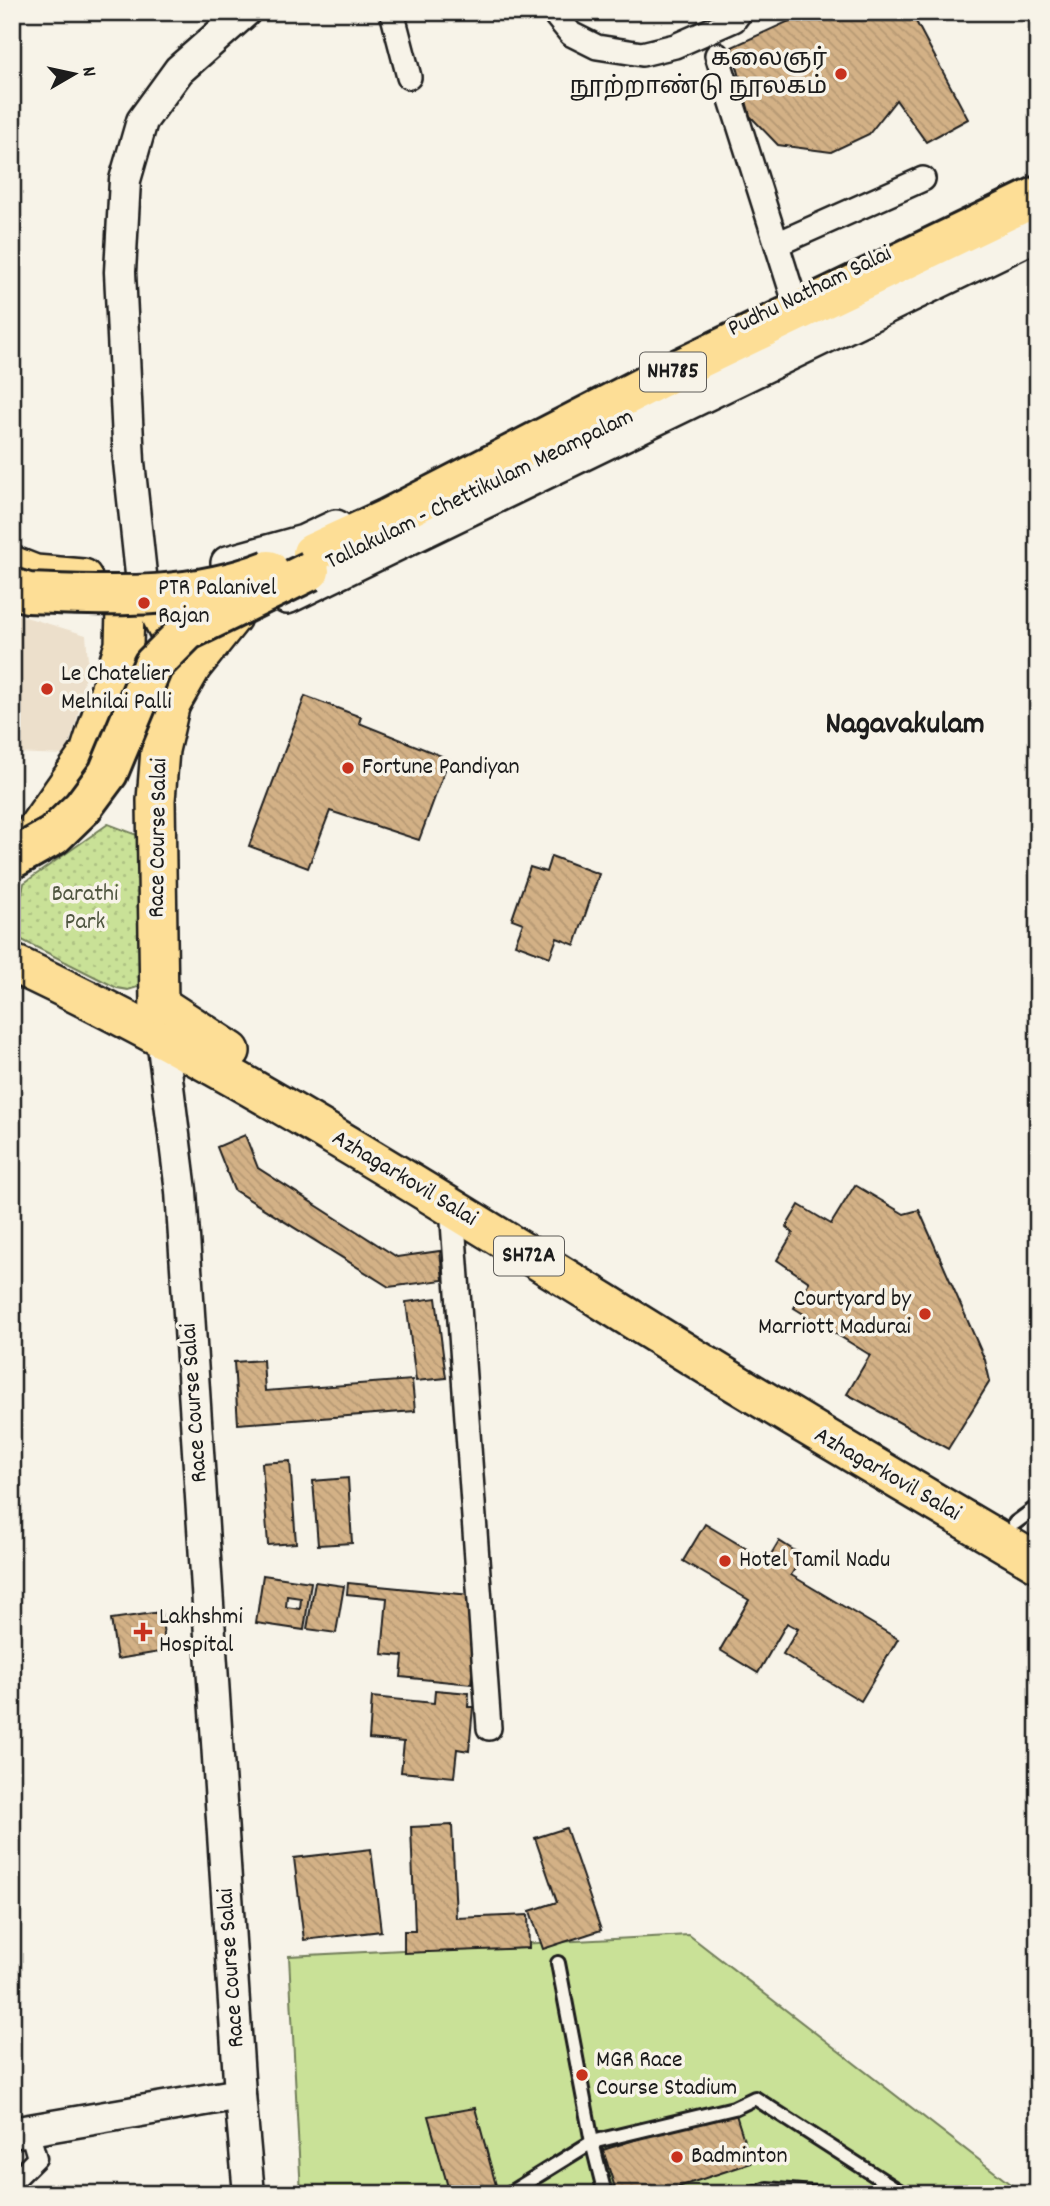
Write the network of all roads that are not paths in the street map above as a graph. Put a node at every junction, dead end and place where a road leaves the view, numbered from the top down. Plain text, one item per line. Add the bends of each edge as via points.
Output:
1 (245, 12) edge
2 (392, 12) edge
3 (553, 12) edge
4 (740, 12) edge
5 (717, 55) dead end
6 (409, 77) dead end
7 (923, 179) dead end
8 (1038, 181) edge
9 (1038, 196) edge
10 (1038, 217) edge
11 (1038, 233) edge
12 (777, 244) junction
13 (794, 299) junction
14 (12, 565) edge
15 (12, 588) edge
16 (146, 595) junction
17 (232, 617) junction
18 (170, 707) junction
19 (12, 844) edge
20 (12, 859) edge
21 (12, 963) edge
22 (160, 1021) junction
23 (452, 1208) junction
24 (1023, 1527) edge
25 (1038, 1563) edge
26 (489, 1728) dead end
27 (558, 1963) dead end
28 (240, 2094) junction
29 (20, 2131) edge
30 (592, 2142) junction
31 (12, 2183) edge
32 (249, 2194) edge
33 (508, 2194) edge
34 (605, 2194) edge
35 (753, 2194) edge
36 (824, 2194) edge
37 (904, 2194) edge

1 - 16 street, Race Course Salai via 179,70 142,121 125,180 120,272 129,462
2 - 6 street
3 - 4 street via 571,34 597,47 642,54 675,46 734,20
5 - 12 street
7 - 12 street
8 - 13 main road, Pudhu Natham Salai
9 - 15 highway, Tallakulam - Chettikulam Meampalam / NH785, bridge via 679,369 386,519 257,575 195,590 128,597 28,593
10 - 20 highway, Tallakulam - Chettikulam Meampalam / NH785, bridge via 187,632 153,664 108,773 82,808 53,836
11 - 17 main road, Pudhu Natham Salai via 324,581
12 - 13 street
13 - 16 main road, Pudhu Natham Salai via 390,503 304,542 216,567
14 - 16 main road via 35,574
16 - 17 main road, Pudhu Natham Salai via 210,623
16 - 18 main road, Race Course Salai via 173,640
16 - 19 main road via 124,645 89,753 29,839
17 - 18 main road via 192,667
18 - 22 main road, Race Course Salai via 156,800
21 - 22 main road via 121,1016
22 - 23 main road, Azhagarkovil Salai / SH72A via 311,1122
22 - 24 main road, Azhagarkovil Salai / SH72A via 203,1034 348,1118 606,1279
22 - 28 street, Race Course Salai via 181,1191
23 - 24 main road, Azhagarkovil Salai / SH72A via 787,1416
23 - 26 street
24 - 25 main road, Azhagarkovil Salai / SH72A
27 - 30 lane
28 - 29 street
28 - 32 street, Race Course Salai
29 - 31 street via 37,2158
30 - 33 lane
30 - 34 lane
30 - 37 lane via 734,2108 755,2098
35 - 36 lane via 767,2189

